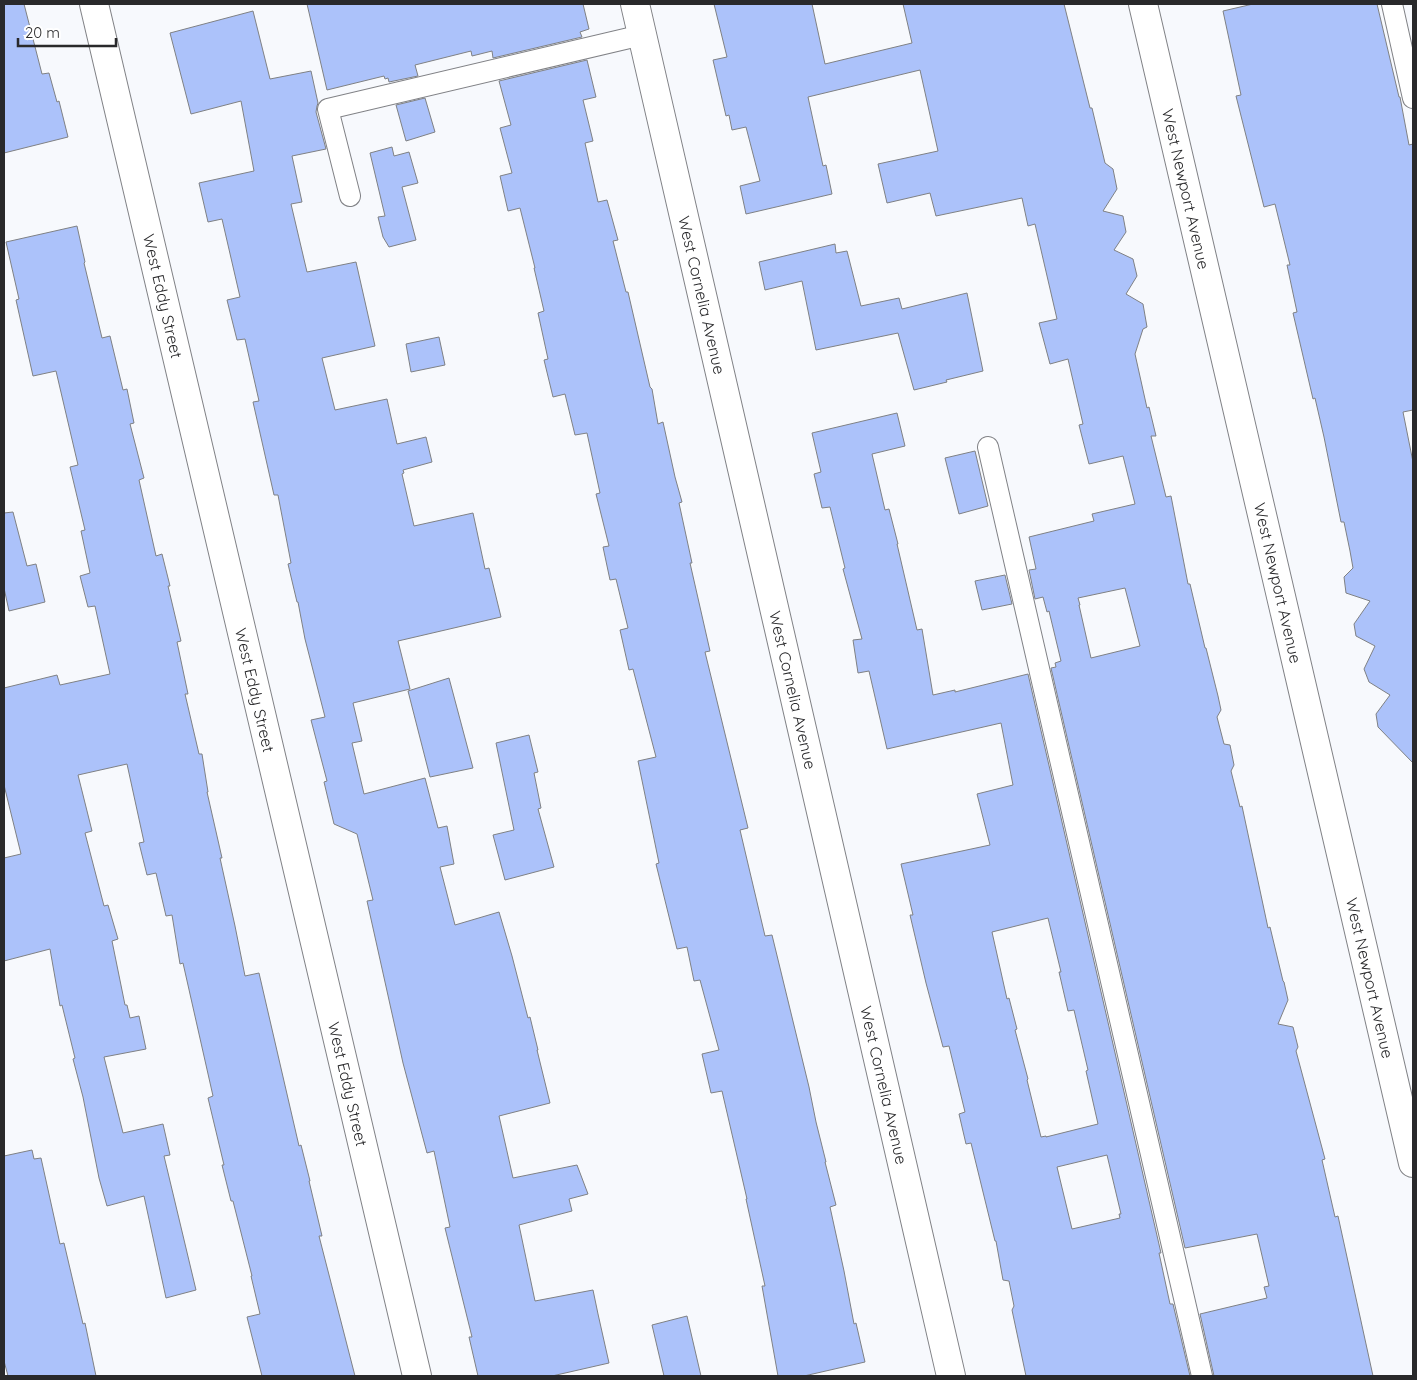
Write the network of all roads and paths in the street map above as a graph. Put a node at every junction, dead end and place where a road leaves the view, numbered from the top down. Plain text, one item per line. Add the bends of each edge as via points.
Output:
1 (94, 4) edge
2 (635, 4) edge
3 (1143, 4) edge
4 (1392, 4) edge
5 (642, 36) junction
6 (1413, 98) edge
7 (350, 196) dead end
8 (988, 447) dead end
9 (1413, 1163) edge
10 (417, 1376) edge
11 (951, 1376) edge
12 (1202, 1376) edge

1 - 10 street, West Eddy Street
2 - 5 street, West Cornelia Avenue
3 - 9 street, West Newport Avenue
4 - 6 lane
5 - 7 lane via 328,109
5 - 11 street, West Cornelia Avenue
8 - 12 lane

